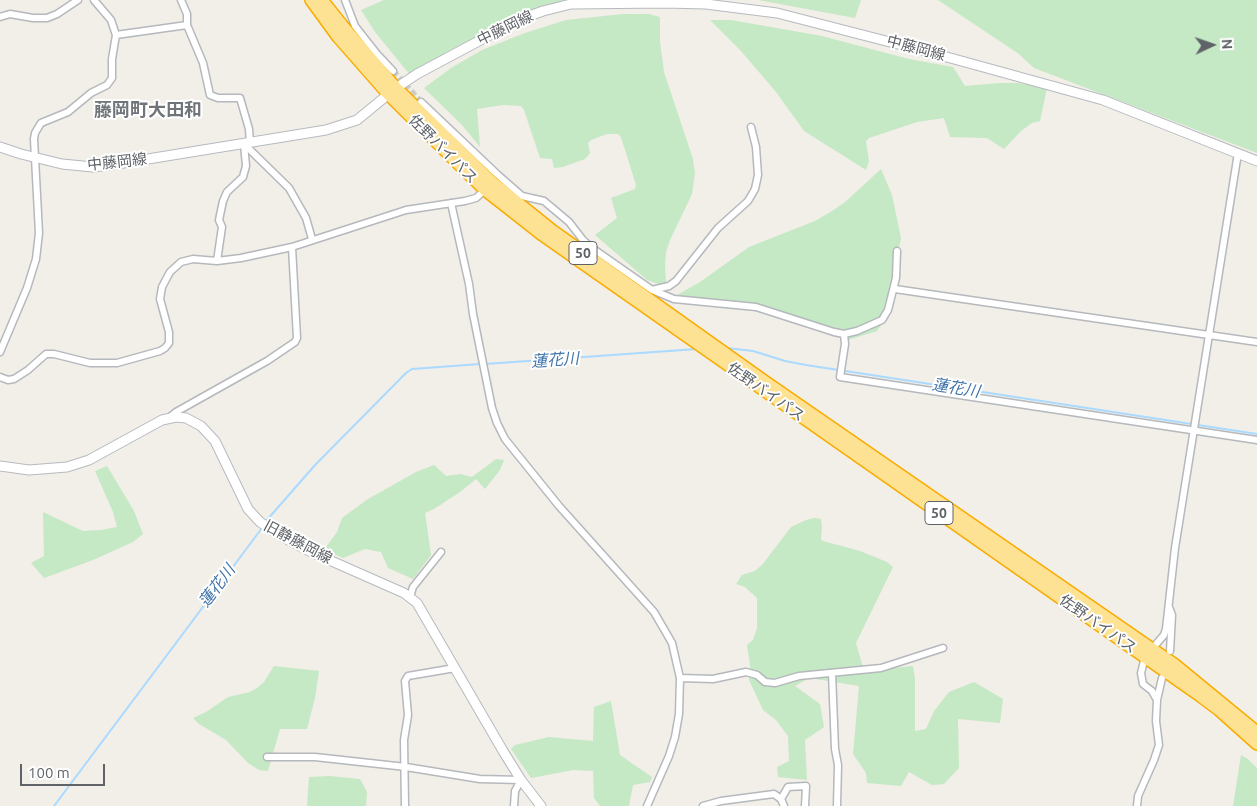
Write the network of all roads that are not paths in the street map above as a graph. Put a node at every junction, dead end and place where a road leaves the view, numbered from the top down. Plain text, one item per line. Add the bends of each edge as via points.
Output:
1 (78, 0) edge
2 (94, 0) edge
3 (181, 0) edge
4 (311, 0) edge
5 (322, 0) edge
6 (345, 0) edge
7 (0, 17) edge
8 (187, 25) junction
9 (116, 35) junction
10 (393, 71) tunnel mouth
11 (392, 92) junction
12 (421, 102) tunnel mouth
13 (751, 127) dead end
14 (247, 144) junction
15 (0, 146) edge
16 (1238, 153) junction
17 (35, 158) junction
18 (1257, 161) edge
19 (492, 183) junction
20 (451, 203) junction
21 (312, 240) junction
22 (292, 247) junction
23 (897, 251) dead end
24 (217, 261) junction
25 (894, 289) junction
26 (652, 290) junction
27 (844, 334) junction
28 (1210, 334) junction
29 (1257, 342) edge
30 (0, 352) edge
31 (0, 377) edge
32 (170, 418) junction
33 (1196, 427) junction
34 (1257, 440) edge
35 (0, 466) edge
36 (441, 552) dead end
37 (410, 597) junction
38 (1168, 606) junction
39 (943, 648) dead end
40 (1170, 651) dead end
41 (1148, 653) junction
42 (455, 668) junction
43 (832, 673) junction
44 (680, 678) junction
45 (1162, 678) dead end
46 (1157, 700) junction
47 (1257, 732) edge
48 (1257, 744) edge
49 (267, 758) dead end
50 (406, 767) junction
51 (521, 780) junction
52 (783, 803) edge
53 (405, 806) edge
54 (514, 806) edge
55 (541, 806) edge
56 (647, 806) edge
57 (703, 806) edge
58 (805, 806) edge
59 (836, 806) edge
60 (1137, 806) edge

1 - 7 street via 47,18 10,14
2 - 9 street via 111,20
3 - 8 street via 187,14
4 - 11 highway, 佐野バイパス / 50 via 338,37
5 - 11 highway, 佐野バイパス / 50
6 - 10 street via 355,26
8 - 9 street
8 - 14 street via 203,62 210,95 240,98 249,129
9 - 17 street via 112,78 68,112 41,123 35,133
11 - 14 main road, 中藤岡線 via 351,123
11 - 16 main road, 中藤岡線 via 417,74 499,30 543,11 571,4 706,4 802,19 1077,92
11 - 19 highway, 佐野バイパス / 50
12 - 19 street
13 - 26 street via 756,147 756,189 748,201 718,228 676,281
14 - 17 main road, 中藤岡線 via 111,165 79,167
14 - 21 street via 288,188 306,218
14 - 24 street via 242,177 223,201
15 - 17 main road, 中藤岡線
16 - 18 main road, 中藤岡線
16 - 28 street
17 - 30 street via 39,233 36,259
19 - 20 street via 476,198
19 - 26 street via 544,201 592,248
19 - 41 highway, 佐野バイパス / 50 via 541,234 664,322
20 - 21 street via 406,210
20 - 44 street via 497,423 505,439 559,506 654,612 672,643
21 - 22 street
22 - 24 street
22 - 32 street via 295,342
23 - 25 street
24 - 31 street via 193,259 181,262 170,272 160,299 168,332 166,348 118,363 90,363 46,354 14,379
25 - 27 street via 882,320
25 - 28 street
26 - 27 street via 674,299 756,307
27 - 33 street via 840,377
28 - 29 street
28 - 33 street
32 - 35 main road via 73,465 29,470
32 - 37 main road, 旧静藤岡線 via 186,418 210,434 248,509 270,530
33 - 34 street
33 - 38 street
36 - 37 street via 413,587
37 - 42 main road, 旧静藤岡線 via 417,603
38 - 40 street via 1172,615
38 - 41 street via 1164,635
39 - 43 street via 881,668
41 - 46 street via 1141,673 1143,684
41 - 47 highway, 佐野バイパス / 50 via 1204,687
41 - 48 highway, 佐野バイパス / 50
42 - 50 street via 408,676 405,681 408,715 404,740
42 - 51 main road, 旧静藤岡線
43 - 44 street via 799,676 775,683 765,682 746,672 713,680
43 - 59 street via 838,765
44 - 56 street via 675,737
45 - 46 street
46 - 60 street via 1158,745
49 - 50 street via 315,757
50 - 51 street via 480,779
50 - 53 street
51 - 54 street
51 - 55 main road, 旧静藤岡線
52 - 57 street via 778,796 769,794 721,800
52 - 58 street via 788,787 806,786

